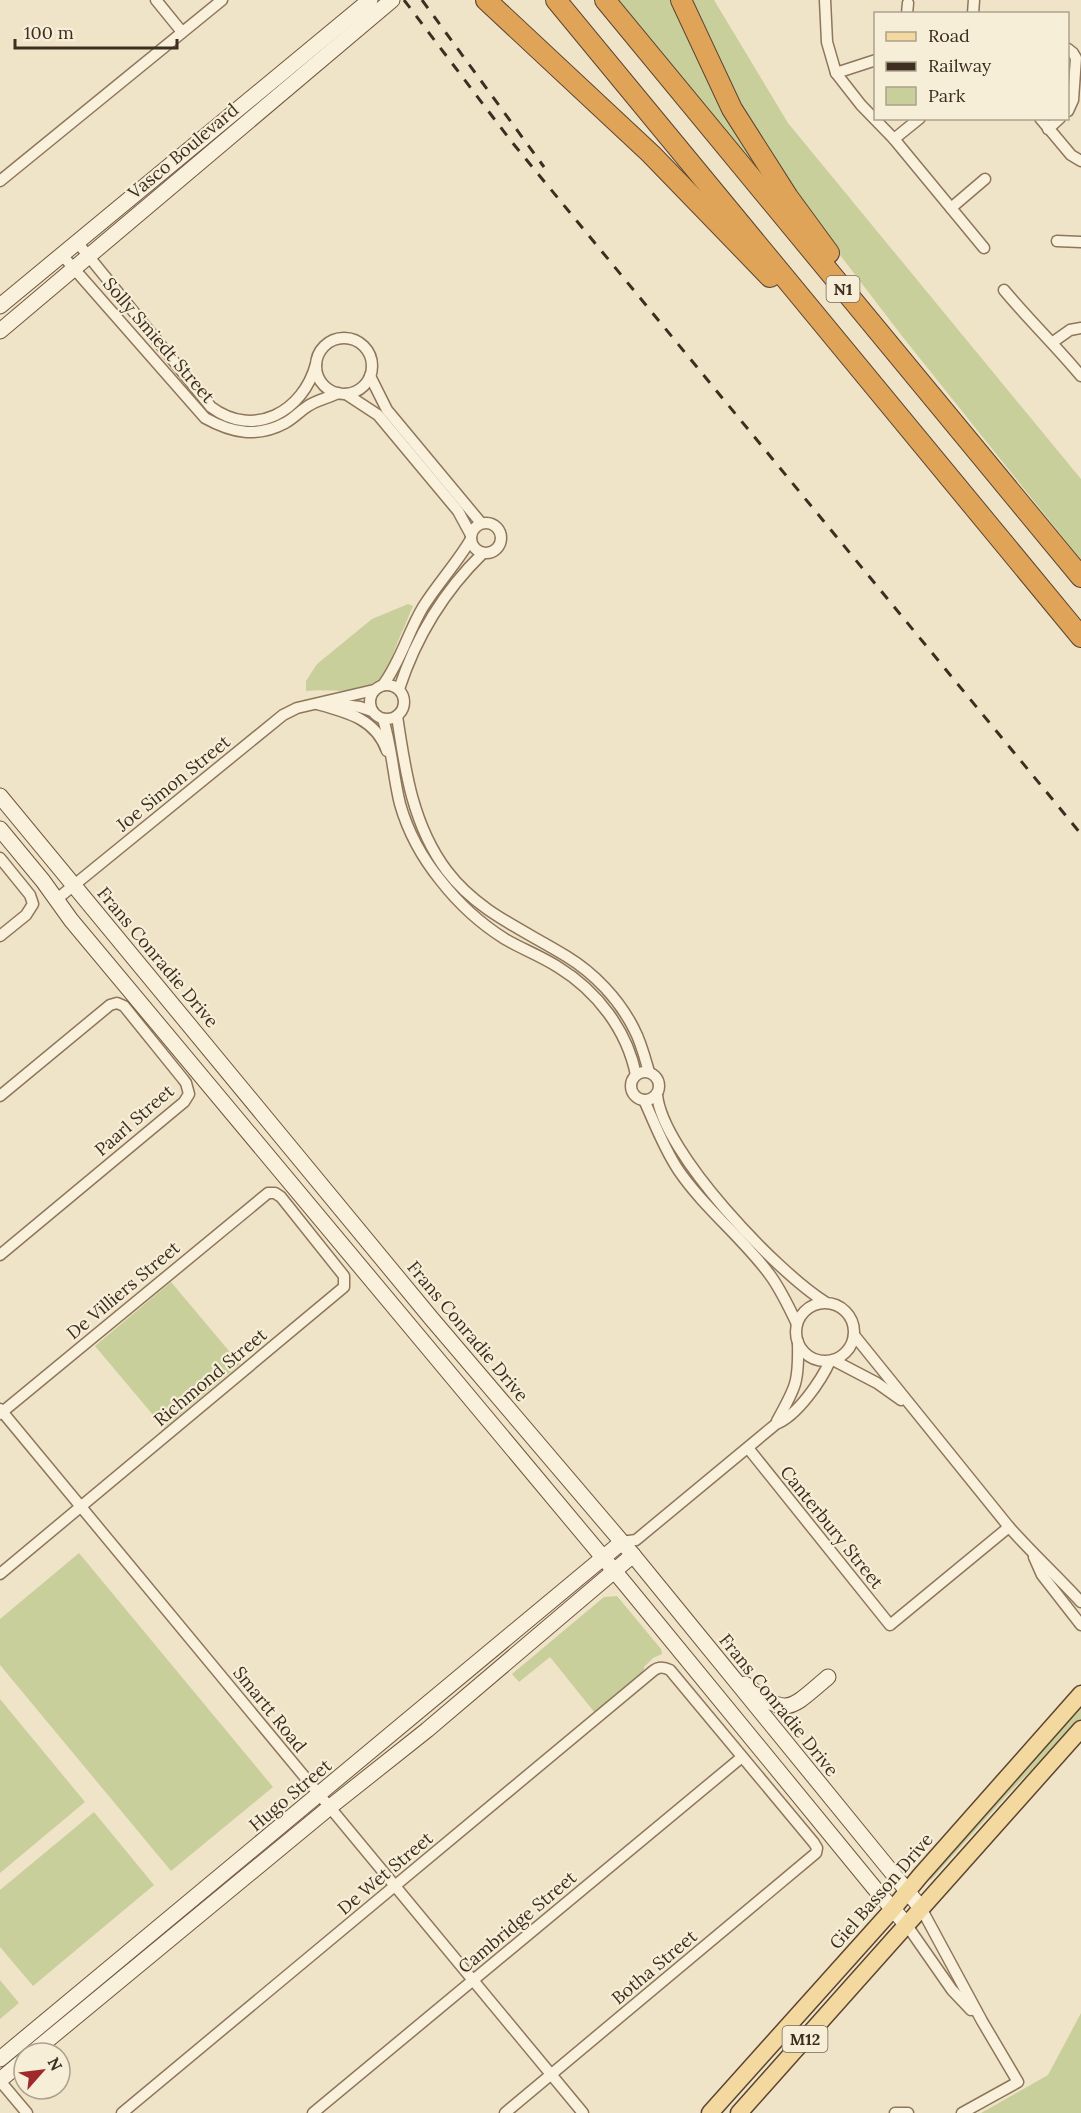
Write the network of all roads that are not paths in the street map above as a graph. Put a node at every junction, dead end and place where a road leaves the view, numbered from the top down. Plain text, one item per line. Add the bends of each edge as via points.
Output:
1 (156, 0) edge
2 (222, 0) edge
3 (392, 0) edge
4 (486, 0) edge
5 (556, 0) edge
6 (605, 0) edge
7 (681, 0) edge
8 (825, 0) edge
9 (366, 9) edge
10 (182, 32) junction
11 (1069, 50) edge
12 (874, 61) edge
13 (836, 73) junction
14 (1069, 109) edge
15 (874, 118) edge
16 (876, 120) edge
17 (918, 120) edge
18 (1041, 120) edge
19 (1058, 120) edge
20 (1048, 129) junction
21 (894, 139) junction
22 (1081, 161) edge
23 (985, 179) dead end
24 (0, 181) edge
25 (951, 208) junction
26 (1057, 241) dead end
27 (77, 242) junction
28 (1081, 242) edge
29 (984, 248) dead end
30 (62, 255) junction
31 (88, 256) junction
32 (74, 268) junction
33 (1004, 290) dead end
34 (0, 306) edge
35 (1081, 328) edge
36 (0, 331) edge
37 (1053, 342) junction
38 (851, 357) junction
39 (316, 364) junction
40 (370, 376) junction
41 (1081, 376) edge
42 (342, 394) junction
43 (481, 523) junction
44 (471, 537) junction
45 (483, 553) junction
46 (1081, 577) edge
47 (1081, 637) edge
48 (379, 687) junction
49 (399, 689) junction
50 (317, 704) junction
51 (372, 711) junction
52 (397, 716) junction
53 (384, 719) junction
54 (394, 774) junction
55 (0, 796) edge
56 (0, 829) edge
57 (0, 858) edge
58 (73, 885) junction
59 (57, 899) junction
60 (0, 936) edge
61 (649, 1072) junction
62 (636, 1075) junction
63 (657, 1095) junction
64 (0, 1096) edge
65 (644, 1100) junction
66 (268, 1193) joint
67 (0, 1255) edge
68 (825, 1302) junction
69 (797, 1324) junction
70 (854, 1335) junction
71 (798, 1341) junction
72 (831, 1360) junction
73 (1, 1412) edge
74 (915, 1412) junction
75 (776, 1424) junction
76 (748, 1448) junction
77 (82, 1507) junction
78 (1009, 1527) junction
79 (630, 1546) junction
80 (1033, 1554) junction
81 (603, 1558) junction
82 (614, 1571) junction
83 (0, 1574) edge
84 (1081, 1602) edge
85 (1081, 1624) edge
86 (724, 1668) junction
87 (470, 1670) junction
88 (828, 1677) dead end
89 (482, 1684) junction
90 (1081, 1694) edge
91 (1081, 1729) edge
92 (742, 1757) junction
93 (325, 1801) junction
94 (395, 1886) junction
95 (908, 1890) junction
96 (921, 1908) junction
97 (892, 1910) junction
98 (906, 1924) junction
99 (473, 1980) junction
100 (982, 2021) junction
101 (46, 2041) edge
102 (0, 2059) edge
103 (12, 2070) edge
104 (552, 2074) junction
105 (0, 2080) edge
106 (27, 2113) edge
107 (122, 2113) edge
108 (313, 2113) edge
109 (505, 2113) edge
110 (583, 2113) edge
111 (711, 2113) edge
112 (740, 2113) edge
113 (895, 2113) edge
114 (908, 2113) edge
115 (962, 2113) edge

1 - 10 street
2 - 10 street
3 - 9 main road, Vasco Boulevard
4 - 38 highway via 651,154
5 - 38 highway, N1
6 - 46 highway, N1
7 - 46 highway via 732,109 788,197
8 - 13 street via 827,42
9 - 27 main road, Vasco Boulevard
9 - 31 main road, Vasco Boulevard
10 - 24 street
11 - 14 street via 1076,64
12 - 13 street
13 - 15 street
16 - 21 street
17 - 21 street
18 - 20 street
19 - 20 street
20 - 22 street
21 - 25 street
23 - 25 street
25 - 29 street
26 - 28 street
27 - 30 main road, Vasco Boulevard
27 - 31 street, Solly Smiedt Street
30 - 32 street, Solly Smiedt Street
30 - 34 main road, Vasco Boulevard
31 - 32 main road, Vasco Boulevard
31 - 39 street, Solly Smiedt Street via 222,415 242,421 265,420 280,412 302,394
32 - 36 main road, Vasco Boulevard
32 - 42 street, Solly Smiedt Street via 205,418 219,426 237,432 267,431 309,405
33 - 37 street
35 - 37 street via 1070,330
37 - 41 street
38 - 47 highway, N1
39 - 40 street via 329,343 348,339 368,353
39 - 42 street via 320,379 331,391
40 - 42 street via 361,388
40 - 43 street via 387,410
42 - 44 street via 378,415 458,511
43 - 44 street
43 - 45 street via 495,525 502,538 495,550
44 - 45 street via 475,548
44 - 48 street via 459,560 423,607 395,669
45 - 49 street via 433,614
48 - 49 street via 392,685
48 - 50 street, Joe Simon Street
48 - 51 street via 370,700
49 - 52 street via 405,703
50 - 51 street, Joe Simon Street via 349,705
50 - 54 street via 353,714 376,730
50 - 58 street, Joe Simon Street via 297,708 270,725
51 - 53 street
52 - 53 street
52 - 61 street via 405,771 416,809 430,845 448,872 500,919 568,957 602,985 634,1029
53 - 54 street
54 - 62 street via 413,837 439,879 480,921 557,966 592,994 626,1041
55 - 58 main road, Frans Conradie Drive
56 - 59 main road
57 - 60 street via 33,904 26,915
58 - 59 street, Joe Simon Street
58 - 79 main road, Frans Conradie Drive via 431,1318
59 - 81 main road
61 - 62 street
61 - 63 street via 657,1077
62 - 65 street via 632,1090
63 - 65 street
63 - 68 street via 662,1116 676,1142 713,1195 797,1282
64 - 67 street, Paarl Street via 114,1003 124,1006 186,1083 189,1094
65 - 69 street via 679,1170 769,1274
66 - 73 street, De Villiers Street
66 - 77 street, Richmond Street via 281,1197 341,1272 344,1287
68 - 69 street via 805,1311
68 - 70 street via 844,1310 854,1324
69 - 71 street
70 - 72 street via 845,1353
70 - 74 street
71 - 72 street via 807,1354 822,1361
71 - 75 street via 797,1379
72 - 74 street via 877,1383
72 - 75 street via 813,1390
73 - 77 street, Smartt Road
74 - 78 street
75 - 76 street
76 - 78 street, Canterbury Street via 890,1625
76 - 79 street
77 - 83 street, Richmond Street
77 - 93 street, Smartt Road
78 - 80 street
79 - 81 main road, Hugo Street
79 - 82 main road, Hugo Street
79 - 86 main road, Frans Conradie Drive
80 - 84 street
80 - 85 street via 1042,1575
81 - 82 main road
81 - 87 main road, Hugo Street
82 - 89 main road, Hugo Street
82 - 97 main road
86 - 88 main road via 764,1700 781,1706 802,1699
86 - 95 main road, Frans Conradie Drive
87 - 89 main road
87 - 93 main road, Hugo Street
89 - 93 main road, Hugo Street via 427,1730
90 - 95 main road, Giel Basson Drive / M12
91 - 96 main road, M12
92 - 94 street, De Wet Street via 670,1670 656,1669
92 - 99 street, Cambridge Street
92 - 104 street, Botha Street via 814,1843 814,1856
93 - 94 street, Smartt Road
93 - 101 main road, Hugo Street
93 - 102 main road, Hugo Street
94 - 99 street, Smartt Road
94 - 107 street, De Wet Street
95 - 96 main road, Frans Conradie Drive
95 - 97 main road, Giel Basson Drive / M12
96 - 98 main road, M12
96 - 100 street
97 - 98 main road
97 - 111 main road, Giel Basson Drive / M12
98 - 100 street via 952,1989
98 - 112 main road, M12
99 - 104 street, Smartt Road
99 - 108 street, Cambridge Street
100 - 115 street via 1018,2082
103 - 105 main road
104 - 109 street, Botha Street
104 - 110 street, Smartt Road
105 - 106 street
113 - 114 street

